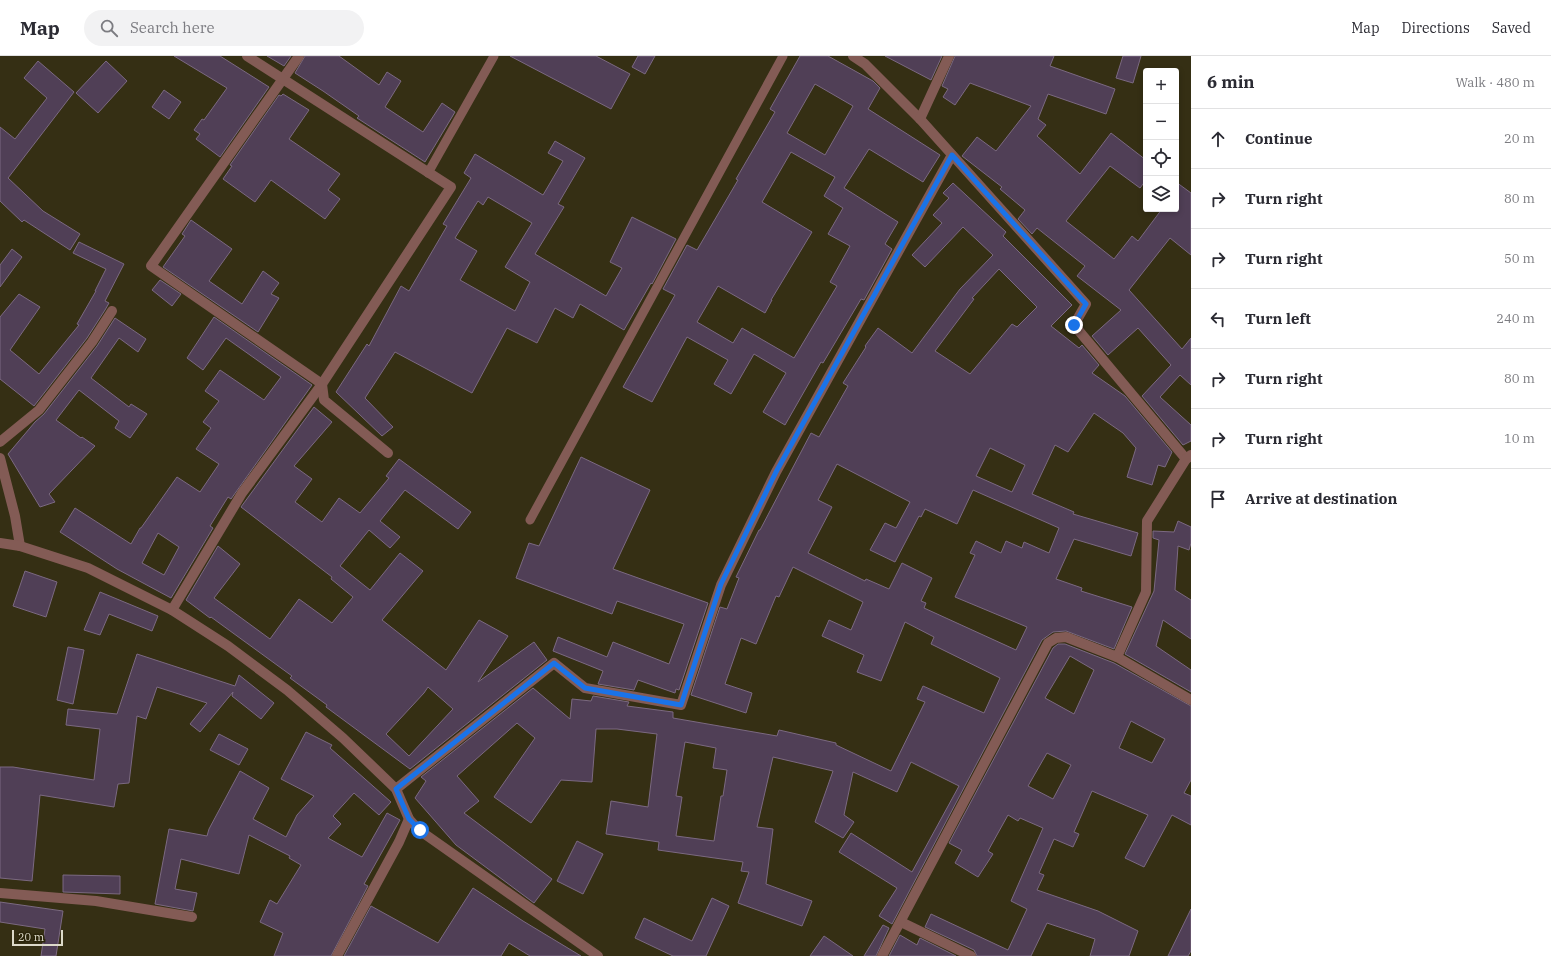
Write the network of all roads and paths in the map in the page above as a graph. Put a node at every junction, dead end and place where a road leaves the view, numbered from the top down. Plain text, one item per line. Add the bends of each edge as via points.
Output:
1 (247, 56) edge
2 (299, 56) edge
3 (494, 56) edge
4 (783, 56) edge
5 (853, 56) edge
6 (949, 56) edge
7 (282, 79) junction
8 (920, 119) junction
9 (952, 155) junction
10 (428, 173) junction
11 (112, 311) dead end
12 (322, 384) junction
13 (0, 442) edge
14 (388, 453) dead end
15 (1189, 456) edge
16 (0, 458) edge
17 (530, 520) dead end
18 (0, 543) edge
19 (20, 546) junction
20 (172, 610) junction
21 (1117, 657) junction
22 (1191, 700) edge
23 (396, 789) junction
24 (409, 819) junction
25 (0, 893) edge
26 (192, 917) dead end
27 (900, 922) junction
28 (337, 956) edge
29 (598, 956) edge
30 (882, 956) edge
31 (971, 956) edge

1 - 7 street
2 - 7 street
3 - 10 lane
4 - 17 lane
5 - 8 street via 865,64
6 - 8 street
7 - 10 street
7 - 12 street via 151,266
8 - 9 street
9 - 15 street via 1086,304 1074,325
9 - 23 street via 776,472 721,584 681,705 585,688 554,663
10 - 12 street via 451,188
11 - 13 street via 92,342 39,410
12 - 14 street via 324,400
12 - 20 street via 242,493
15 - 21 street via 1147,521 1146,592
16 - 19 street
18 - 19 street
19 - 20 street via 88,568
20 - 23 street via 228,646 287,690 344,738
21 - 22 street
21 - 27 street via 1066,637 1056,638 1048,644
23 - 24 street
24 - 28 street
24 - 29 street via 420,830
25 - 26 street via 96,901
27 - 30 street
27 - 31 street

